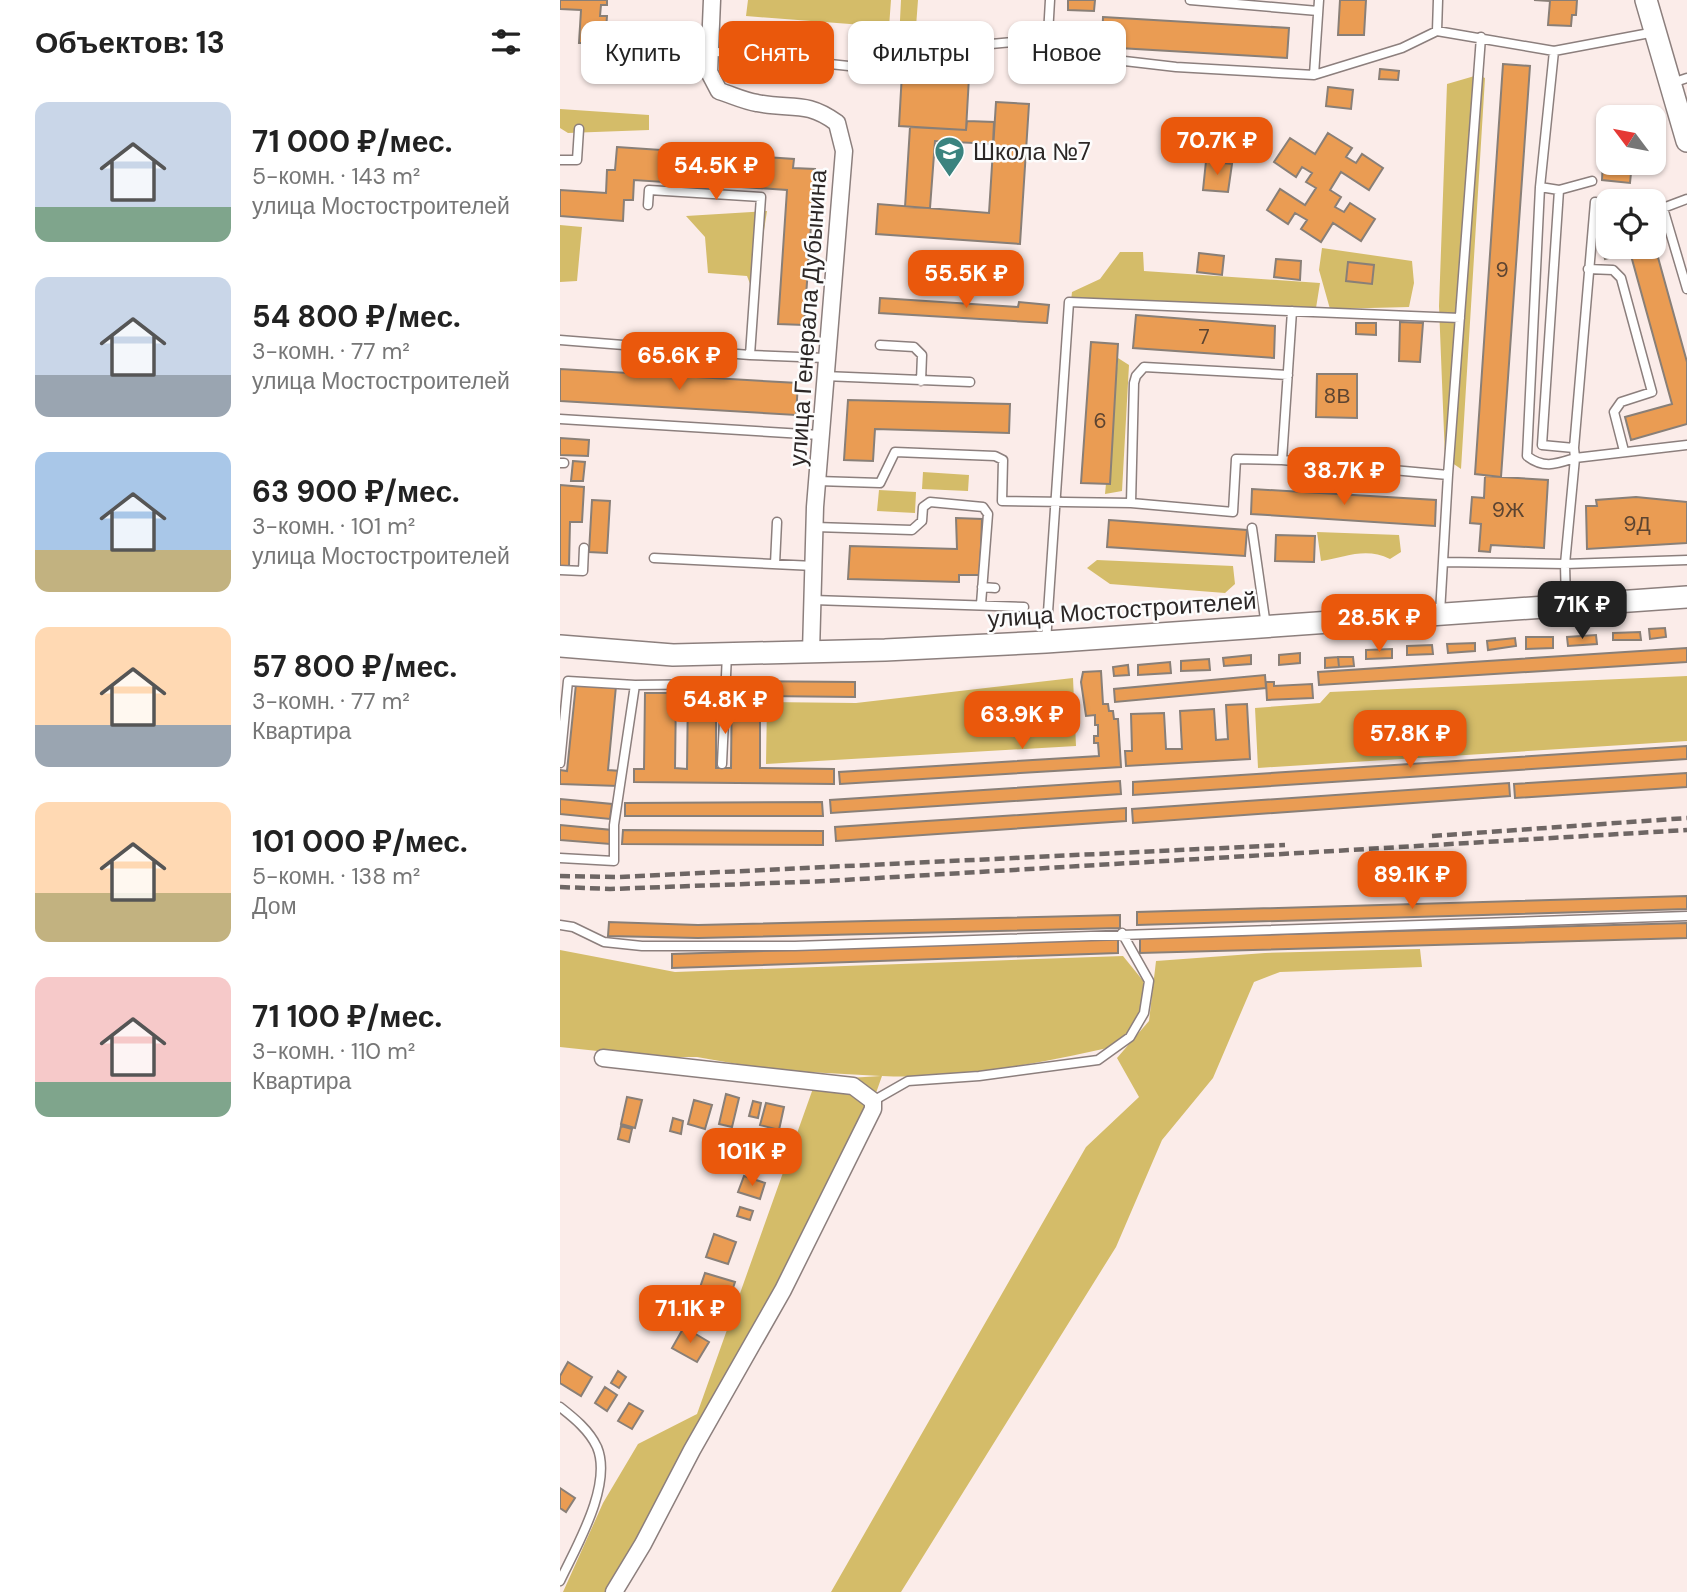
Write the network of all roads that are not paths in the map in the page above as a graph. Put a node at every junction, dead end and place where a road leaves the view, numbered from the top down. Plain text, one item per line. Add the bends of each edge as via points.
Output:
1 (712, 0) edge
2 (1050, 0) edge
3 (1190, 0) edge
4 (1319, 0) edge
5 (1438, 0) edge
6 (1646, 0) edge
7 (1318, 11) junction
8 (1049, 21) edge
9 (1437, 31) junction
10 (1655, 32) junction
11 (1481, 37) junction
12 (1008, 42) edge
13 (708, 51) junction
14 (1554, 51) junction
15 (1126, 61) edge
16 (1314, 75) junction
17 (1678, 81) edge
18 (579, 129) dead end
19 (1687, 141) edge
20 (560, 160) edge
21 (1592, 181) dead end
22 (1540, 187) junction
23 (1559, 190) junction
24 (1687, 199) edge
25 (1596, 202) edge
26 (648, 205) dead end
27 (1666, 206) edge
28 (1666, 230) edge
29 (1588, 269) junction
30 (1687, 289) edge
31 (1292, 311) junction
32 (1460, 318) junction
33 (560, 340) edge
34 (880, 345) dead end
35 (750, 355) junction
36 (825, 358) junction
37 (1288, 375) junction
38 (824, 376) junction
39 (921, 381) junction
40 (970, 382) dead end
41 (560, 419) edge
42 (820, 435) junction
43 (1687, 445) edge
44 (1574, 448) junction
45 (1624, 451) junction
46 (1575, 458) junction
47 (1282, 460) junction
48 (1448, 475) junction
49 (818, 481) junction
50 (1055, 501) junction
51 (1131, 503) junction
52 (777, 522) dead end
53 (815, 527) junction
54 (1252, 528) dead end
55 (584, 548) dead end
56 (654, 558) dead end
57 (1687, 560) edge
58 (1443, 562) junction
59 (775, 564) junction
60 (1565, 564) junction
61 (814, 566) junction
62 (560, 570) edge
63 (982, 587) junction
64 (995, 588) dead end
65 (1687, 597) edge
66 (813, 600) junction
67 (981, 604) junction
68 (1566, 604) junction
69 (1024, 607) dead end
70 (1440, 613) junction
71 (1266, 626) junction
72 (1046, 642) junction
73 (560, 646) edge
74 (811, 652) junction
75 (727, 654) junction
76 (725, 684) junction
77 (635, 685) junction
78 (560, 763) edge
79 (722, 764) dead end
80 (560, 858) edge
81 (1687, 916) edge
82 (560, 925) edge
83 (1122, 933) junction
84 (603, 1058) dead end
85 (873, 1101) junction
86 (560, 1407) edge
87 (560, 1581) edge
88 (614, 1592) edge

1 - 13 street, улица Генерала Дубынина
2 - 8 lane
3 - 7 lane
4 - 7 lane
5 - 9 lane
6 - 10 main road
7 - 16 lane
9 - 11 lane
9 - 16 lane via 1402,48
10 - 14 lane
10 - 17 main road
11 - 14 lane
11 - 32 lane
12 - 13 lane via 977,50 900,47 858,66
13 - 36 street, улица Генерала Дубынина via 709,72 719,91 757,103 821,111 837,123 844,151
14 - 22 lane
15 - 16 lane
17 - 19 main road
18 - 20 lane via 577,160
21 - 23 lane
22 - 23 lane
22 - 46 lane via 1527,456 1548,466
23 - 44 lane via 1542,445
24 - 27 lane
25 - 29 lane
26 - 35 lane via 649,190 761,197
28 - 30 lane
29 - 44 lane
29 - 45 lane via 1613,270 1621,278 1652,392 1620,402 1614,412
31 - 32 lane
31 - 37 lane
31 - 50 lane via 1069,302
32 - 48 lane
33 - 35 lane
34 - 39 lane via 914,347 922,355
35 - 36 lane
36 - 38 street, улица Генерала Дубынина
37 - 47 lane
37 - 51 lane via 1144,367 1134,383
38 - 39 lane
38 - 42 street, улица Генерала Дубынина
39 - 40 lane
41 - 42 lane
42 - 49 street, улица Генерала Дубынина
43 - 45 lane
44 - 46 lane
45 - 46 lane
46 - 60 lane
47 - 48 lane
47 - 51 lane via 1236,459 1233,512
48 - 58 lane
49 - 50 lane via 880,483 895,452 995,456 1003,460 1002,501
49 - 53 street, улица Генерала Дубынина
50 - 51 lane
50 - 72 lane
52 - 59 lane
53 - 61 street, улица Генерала Дубынина
53 - 63 lane via 912,530 922,521 925,503 977,504 988,513
54 - 71 lane
55 - 62 lane via 583,571
56 - 59 lane
57 - 60 lane
58 - 60 lane
58 - 70 lane
59 - 61 lane
60 - 68 lane
61 - 66 street, улица Генерала Дубынина
63 - 64 lane
63 - 67 lane
65 - 68 main road, улица Мостостроителей
66 - 67 lane
66 - 74 street, улица Генерала Дубынина
67 - 69 lane
68 - 70 main road, улица Мостостроителей
70 - 71 main road, улица Мостостроителей
71 - 72 main road, улица Мостостроителей
72 - 74 main road, улица Мостостроителей
73 - 75 main road, улица Мостостроителей via 673,655
74 - 75 main road, улица Мостостроителей
75 - 76 lane
76 - 77 lane
76 - 79 lane
77 - 78 lane via 568,681
77 - 80 lane via 614,825 614,861
81 - 83 lane
82 - 83 lane via 604,942 642,946 795,946
83 - 85 lane via 1149,981 1144,1013 1130,1037 1098,1060 908,1081
84 - 85 street via 852,1086
85 - 88 street via 866,1127 783,1290
86 - 87 lane via 582,1425 602,1463 587,1525

